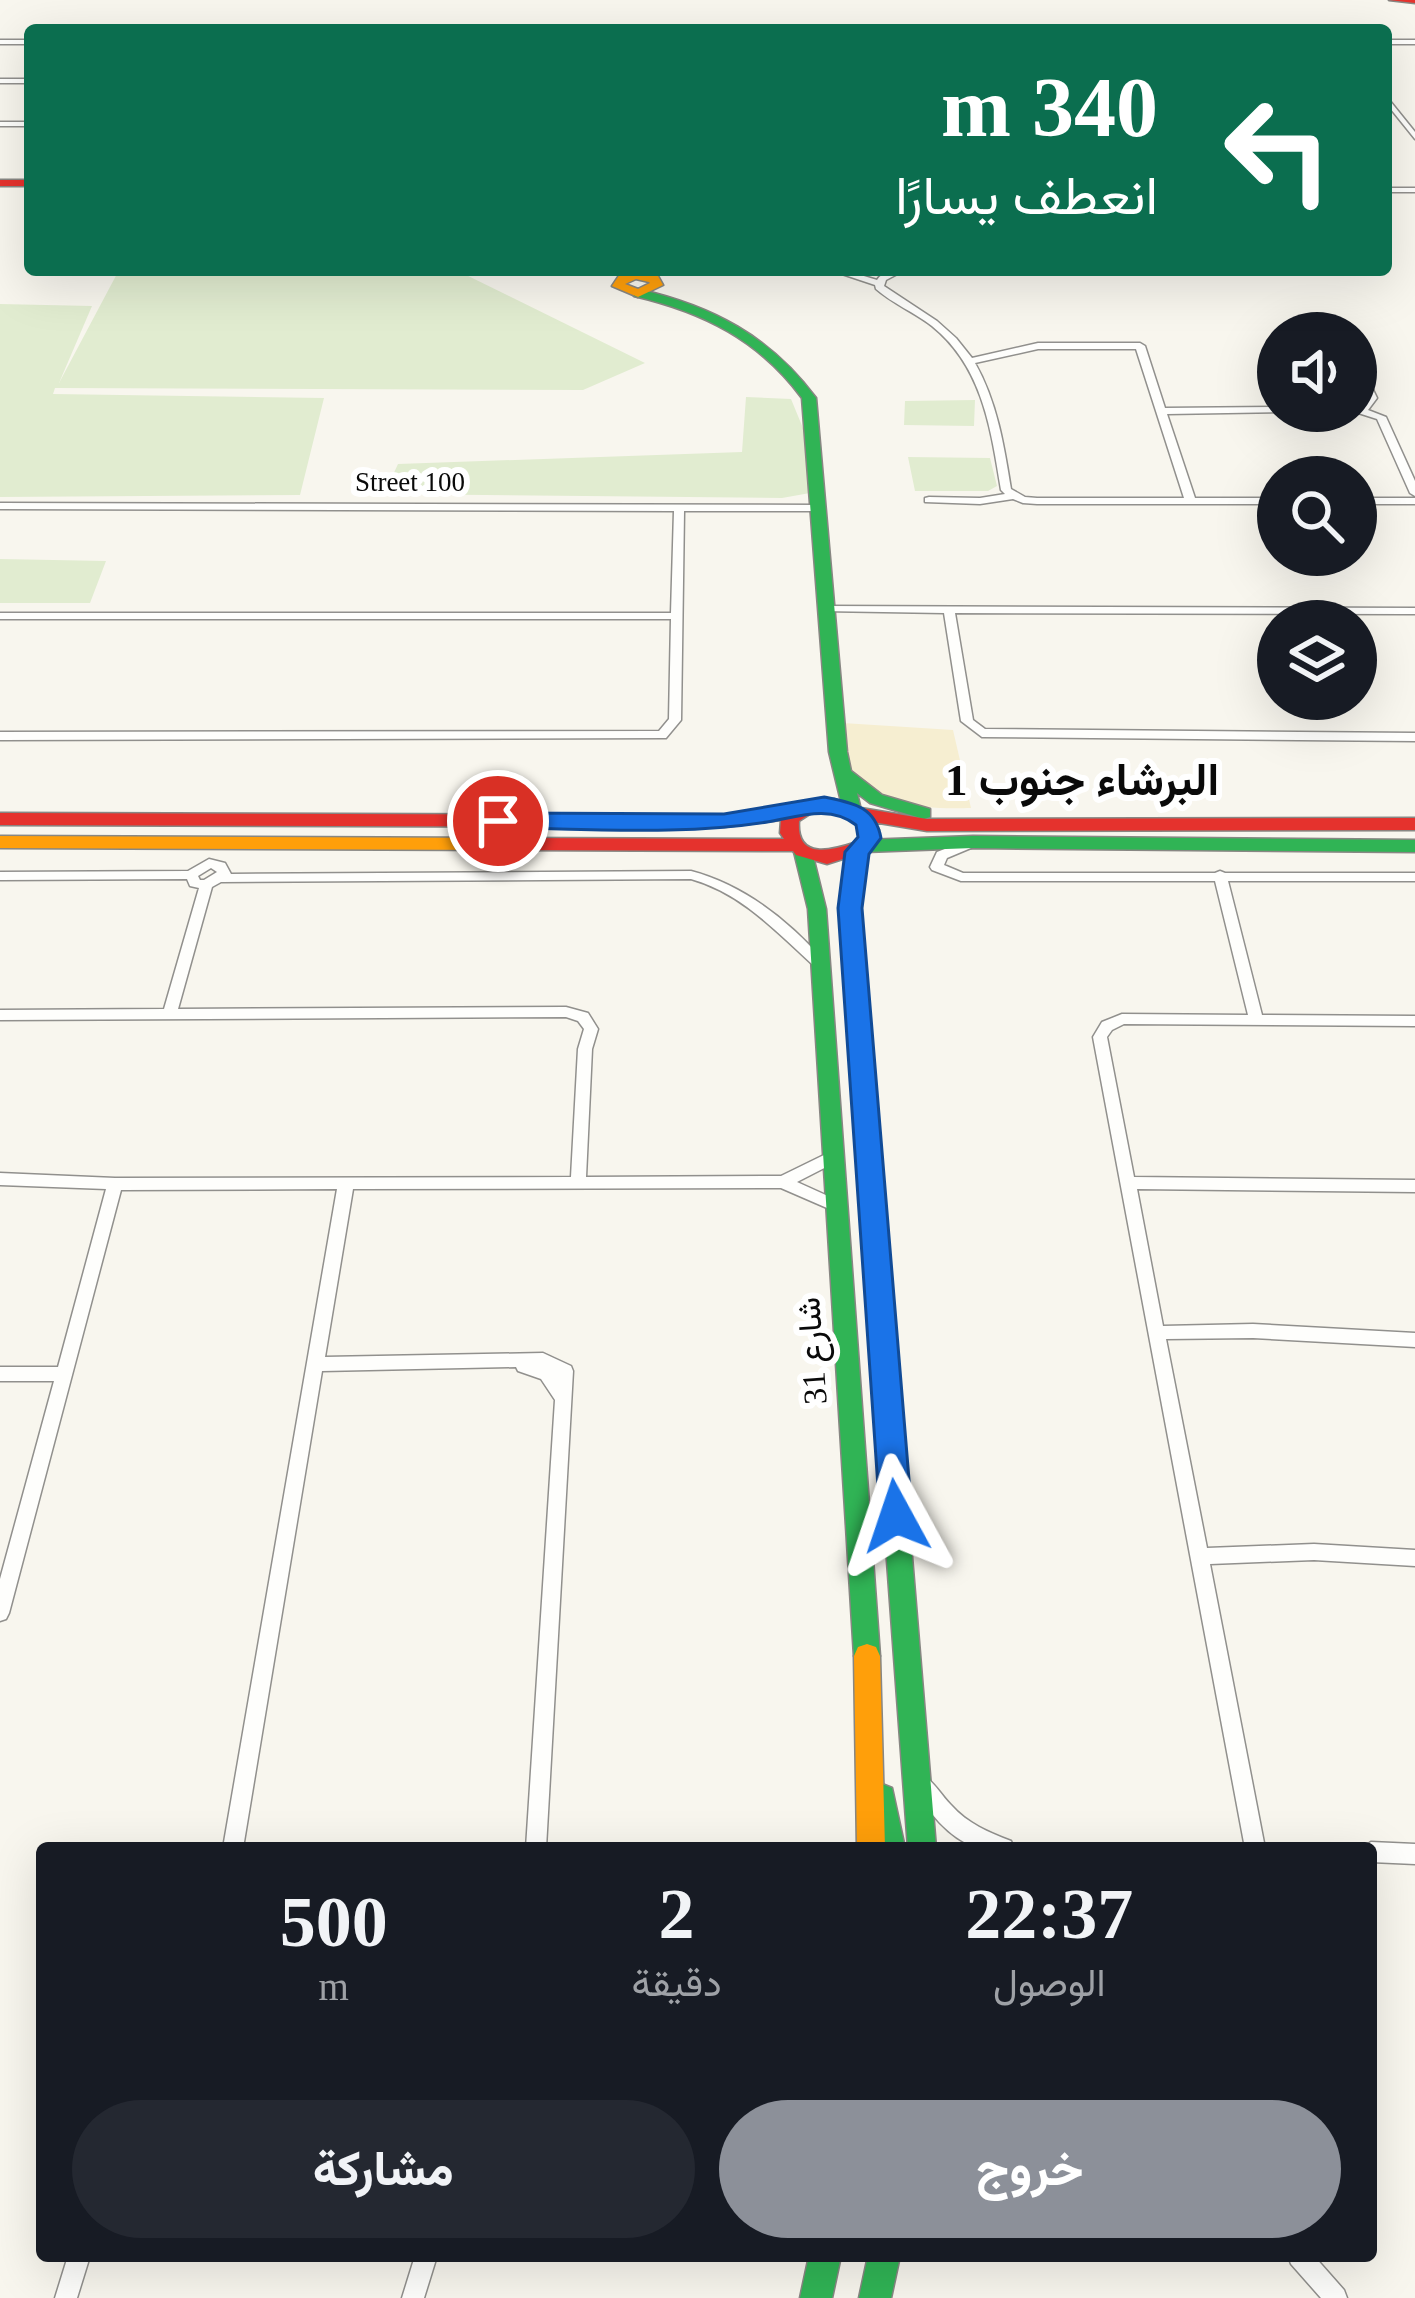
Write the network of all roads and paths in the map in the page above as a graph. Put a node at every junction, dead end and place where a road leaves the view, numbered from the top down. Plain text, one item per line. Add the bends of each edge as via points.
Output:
1 (1394, 0) edge
2 (1415, 0) edge
3 (1392, 105) edge
4 (1414, 132) edge
5 (854, 276) edge
6 (890, 276) edge
7 (643, 279) edge
8 (878, 283) junction
9 (972, 361) junction
10 (1257, 410) edge
11 (1163, 411) junction
12 (1377, 416) edge
13 (1012, 496) junction
14 (1415, 497) edge
15 (929, 500) dead end
16 (1190, 500) junction
17 (1377, 500) edge
18 (1257, 501) edge
19 (0, 506) edge
20 (679, 507) junction
21 (819, 508) junction
22 (826, 608) junction
23 (1415, 610) edge
24 (949, 611) junction
25 (0, 616) edge
26 (677, 616) junction
27 (0, 736) edge
28 (1415, 737) edge
29 (841, 763) junction
30 (803, 809) junction
31 (856, 812) junction
32 (0, 820) edge
33 (1415, 824) edge
34 (978, 832) junction
35 (0, 842) edge
36 (456, 842) junction
37 (1415, 846) edge
38 (798, 849) junction
39 (861, 849) junction
40 (222, 872) junction
41 (191, 875) junction
42 (1220, 875) junction
43 (0, 876) edge
44 (1415, 877) edge
45 (206, 885) junction
46 (818, 962) junction
47 (170, 1012) junction
48 (0, 1015) edge
49 (1256, 1018) junction
50 (1415, 1025) edge
51 (831, 1158) junction
52 (0, 1180) edge
53 (578, 1180) junction
54 (783, 1182) junction
55 (1129, 1183) junction
56 (115, 1184) junction
57 (346, 1184) junction
58 (1415, 1186) edge
59 (834, 1205) junction
60 (1158, 1333) junction
61 (1415, 1340) edge
62 (318, 1364) junction
63 (0, 1374) edge
64 (63, 1374) junction
65 (1200, 1556) junction
66 (1415, 1558) edge
67 (1, 1606) edge
68 (870, 1707) junction
69 (914, 1763) junction
70 (234, 1842) edge
71 (536, 1842) edge
72 (871, 1842) edge
73 (890, 1842) edge
74 (921, 1842) edge
75 (984, 1842) edge
76 (1254, 1842) edge
77 (1377, 1852) edge
78 (1415, 1854) edge
79 (77, 2262) edge
80 (424, 2262) edge
81 (824, 2262) edge
82 (883, 2262) edge
83 (1304, 2262) edge
84 (66, 2298) edge
85 (413, 2298) edge
86 (815, 2298) edge
87 (875, 2298) edge
88 (1336, 2298) edge

1 - 2 main road
3 - 4 street
5 - 8 street
6 - 8 street
7 - 21 main road via 768,350 800,381 814,416
8 - 9 street
9 - 11 street via 1038,346 1115,345 1146,356
9 - 13 street
10 - 11 street
11 - 16 street
12 - 14 street
13 - 15 street
13 - 16 street
14 - 17 street
16 - 18 street
19 - 20 street, Street 100
20 - 21 street, Street 100
20 - 26 street
21 - 22 main road
22 - 24 street
22 - 29 main road
23 - 24 street
24 - 28 street via 968,721 993,736
25 - 26 street
26 - 27 street via 675,720 662,735
29 - 30 main road
29 - 31 main road
29 - 34 main road via 892,806
30 - 31 main road
30 - 32 main road via 724,821
30 - 38 main road via 788,824
31 - 34 main road
31 - 39 main road via 870,830
33 - 34 main road
34 - 37 main road
34 - 39 main road
34 - 42 street via 937,867 962,877
35 - 36 main road
36 - 38 main road
36 - 40 main road via 418,856 236,854
38 - 39 main road via 830,859
38 - 46 main road, شارع 31 via 817,897
39 - 69 main road via 850,908
40 - 41 street via 202,865
40 - 45 street
40 - 46 street via 691,875 751,902
41 - 43 street
41 - 45 street
42 - 44 street
42 - 49 street
45 - 47 street
46 - 51 main road, شارع 31
47 - 48 street
47 - 53 street via 548,1014 575,1026 585,1048
49 - 50 street
49 - 55 street via 1122,1019 1107,1026 1101,1050
51 - 54 street
51 - 59 main road, شارع 31
52 - 56 street
53 - 54 street
53 - 57 street
54 - 59 street
55 - 58 street
55 - 60 street
56 - 57 street
56 - 64 street
57 - 62 street
59 - 68 main road, شارع 31
60 - 61 street
60 - 65 street
62 - 70 street
62 - 71 street via 510,1364 547,1374 564,1401
63 - 64 street
64 - 67 street
65 - 66 street
65 - 76 street
68 - 72 main road, شارع 31
68 - 73 main road
69 - 74 main road
69 - 75 street via 938,1808
77 - 78 street
79 - 84 street
80 - 85 street
81 - 86 main road
82 - 87 main road
83 - 88 street

